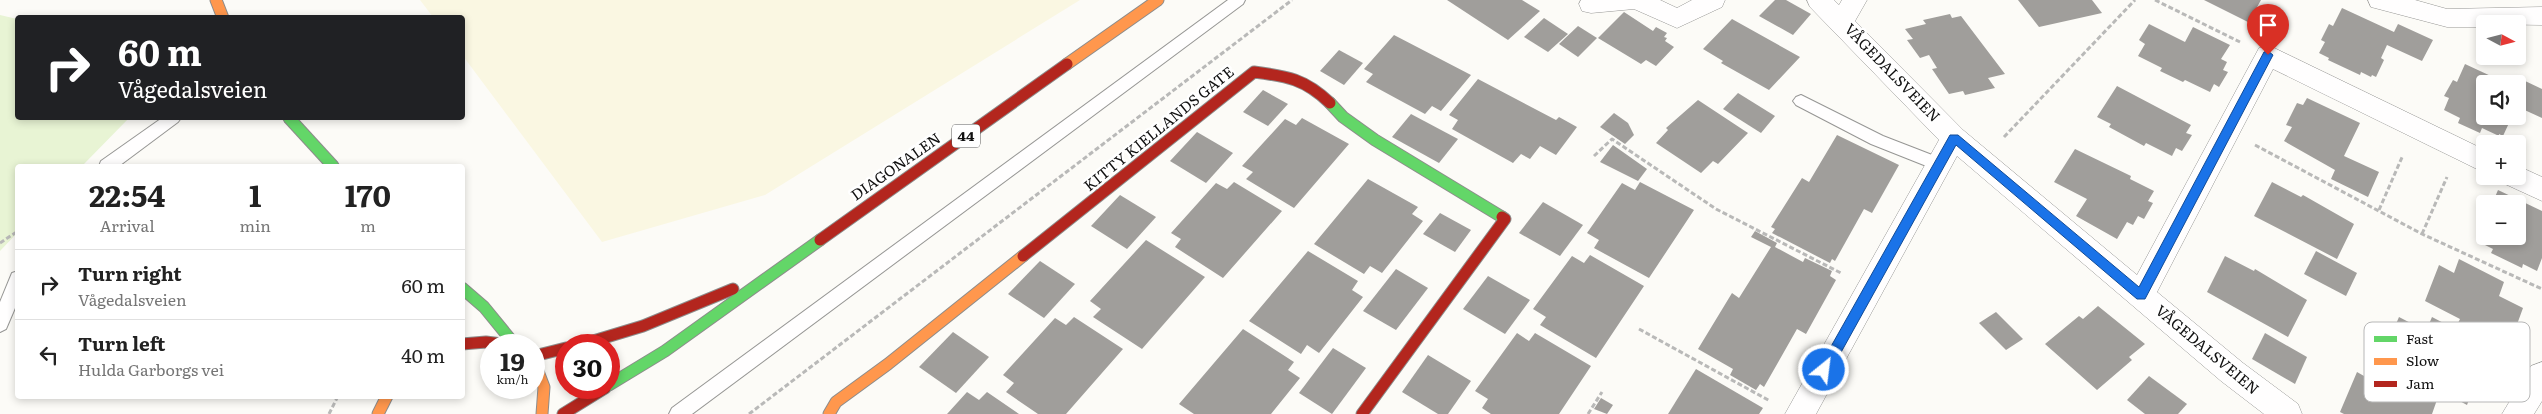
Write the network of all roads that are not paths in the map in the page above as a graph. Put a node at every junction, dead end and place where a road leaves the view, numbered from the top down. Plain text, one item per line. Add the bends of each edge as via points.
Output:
1 (216, 0) edge
2 (1158, 0) edge
3 (1238, 0) edge
4 (1637, 0) edge
5 (1713, 0) edge
6 (1819, 0) edge
7 (2380, 0) edge
8 (1591, 4) dead end
9 (1848, 10) edge
10 (222, 15) edge
11 (2542, 16) edge
12 (1801, 101) dead end
13 (170, 120) edge
14 (291, 120) edge
15 (1954, 138) junction
16 (2476, 158) edge
17 (110, 164) edge
18 (331, 164) edge
19 (1939, 165) junction
20 (2526, 182) edge
21 (2542, 190) edge
22 (773, 272) junction
23 (15, 286) edge
24 (465, 291) edge
25 (2141, 295) junction
26 (0, 324) edge
27 (506, 334) edge
28 (616, 334) edge
29 (480, 341) edge
30 (465, 343) edge
31 (2542, 375) edge
32 (620, 378) edge
33 (2530, 394) edge
34 (386, 399) edge
35 (544, 399) edge
36 (587, 399) edge
37 (2525, 402) edge
38 (2272, 409) edge
39 (1788, 410) edge
40 (378, 414) edge
41 (542, 414) edge
42 (563, 414) edge
43 (678, 414) edge
44 (829, 414) edge
45 (1362, 414) edge
46 (2517, 414) edge

1 - 10 main road
2 - 22 main road, DIAGONALEN / 44
3 - 43 lane
4 - 5 street via 1677,19
4 - 8 street
6 - 9 street, VÅGEDALSVEIEN
7 - 11 street via 2447,18
9 - 15 street, VÅGEDALSVEIEN
12 - 19 lane via 1877,140
13 - 17 lane
14 - 18 main road
15 - 19 street
15 - 25 street, VÅGEDALSVEIEN
16 - 25 street via 2268,55
19 - 39 street via 1870,288
20 - 21 street
22 - 28 main road, DIAGONALEN / 44
22 - 32 main road, DIAGONALEN / 44 via 665,351
23 - 26 lane
24 - 27 main road via 484,307
25 - 38 street, VÅGEDALSVEIEN
29 - 30 main road
31 - 33 street
34 - 40 main road
35 - 41 main road
36 - 42 main road
37 - 46 street
44 - 45 main road, KITTY KIELLANDS GATE via 836,402 1254,72 1296,77 1318,90 1343,117 1375,140 1505,219

